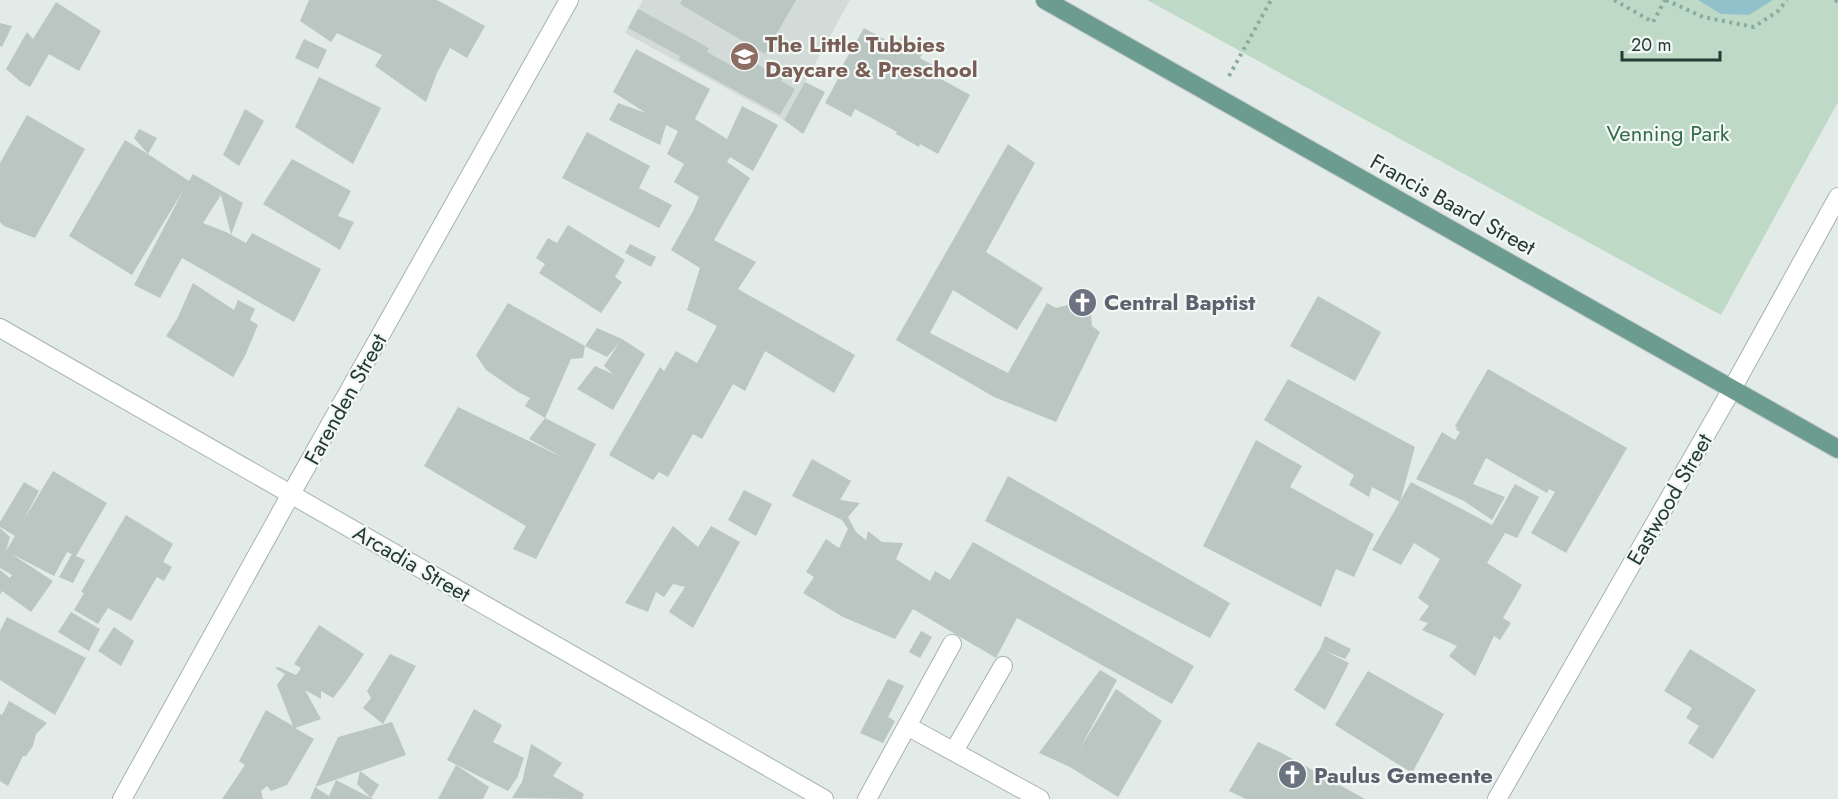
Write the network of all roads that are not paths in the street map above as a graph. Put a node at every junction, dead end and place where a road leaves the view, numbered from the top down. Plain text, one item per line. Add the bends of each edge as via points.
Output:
1 (569, 0) edge
2 (1045, 0) edge
3 (1838, 197) edge
4 (0, 328) edge
5 (1732, 389) junction
6 (1838, 449) edge
7 (291, 494) junction
8 (952, 644) dead end
9 (1003, 666) dead end
10 (907, 726) junction
11 (954, 752) junction
12 (122, 799) edge
13 (824, 799) edge
14 (867, 799) edge
15 (1040, 799) edge
16 (1497, 799) edge

1 - 7 street, Farenden Street
2 - 5 main road, Francis Baard Street
3 - 5 street, Eastwood Street
4 - 7 street, Arcadia Street
5 - 6 main road, Francis Baard Street
5 - 16 street, Eastwood Street
7 - 12 street, Farenden Street
7 - 13 street, Arcadia Street
8 - 10 street
9 - 11 street
10 - 11 street
10 - 14 street
11 - 15 street

